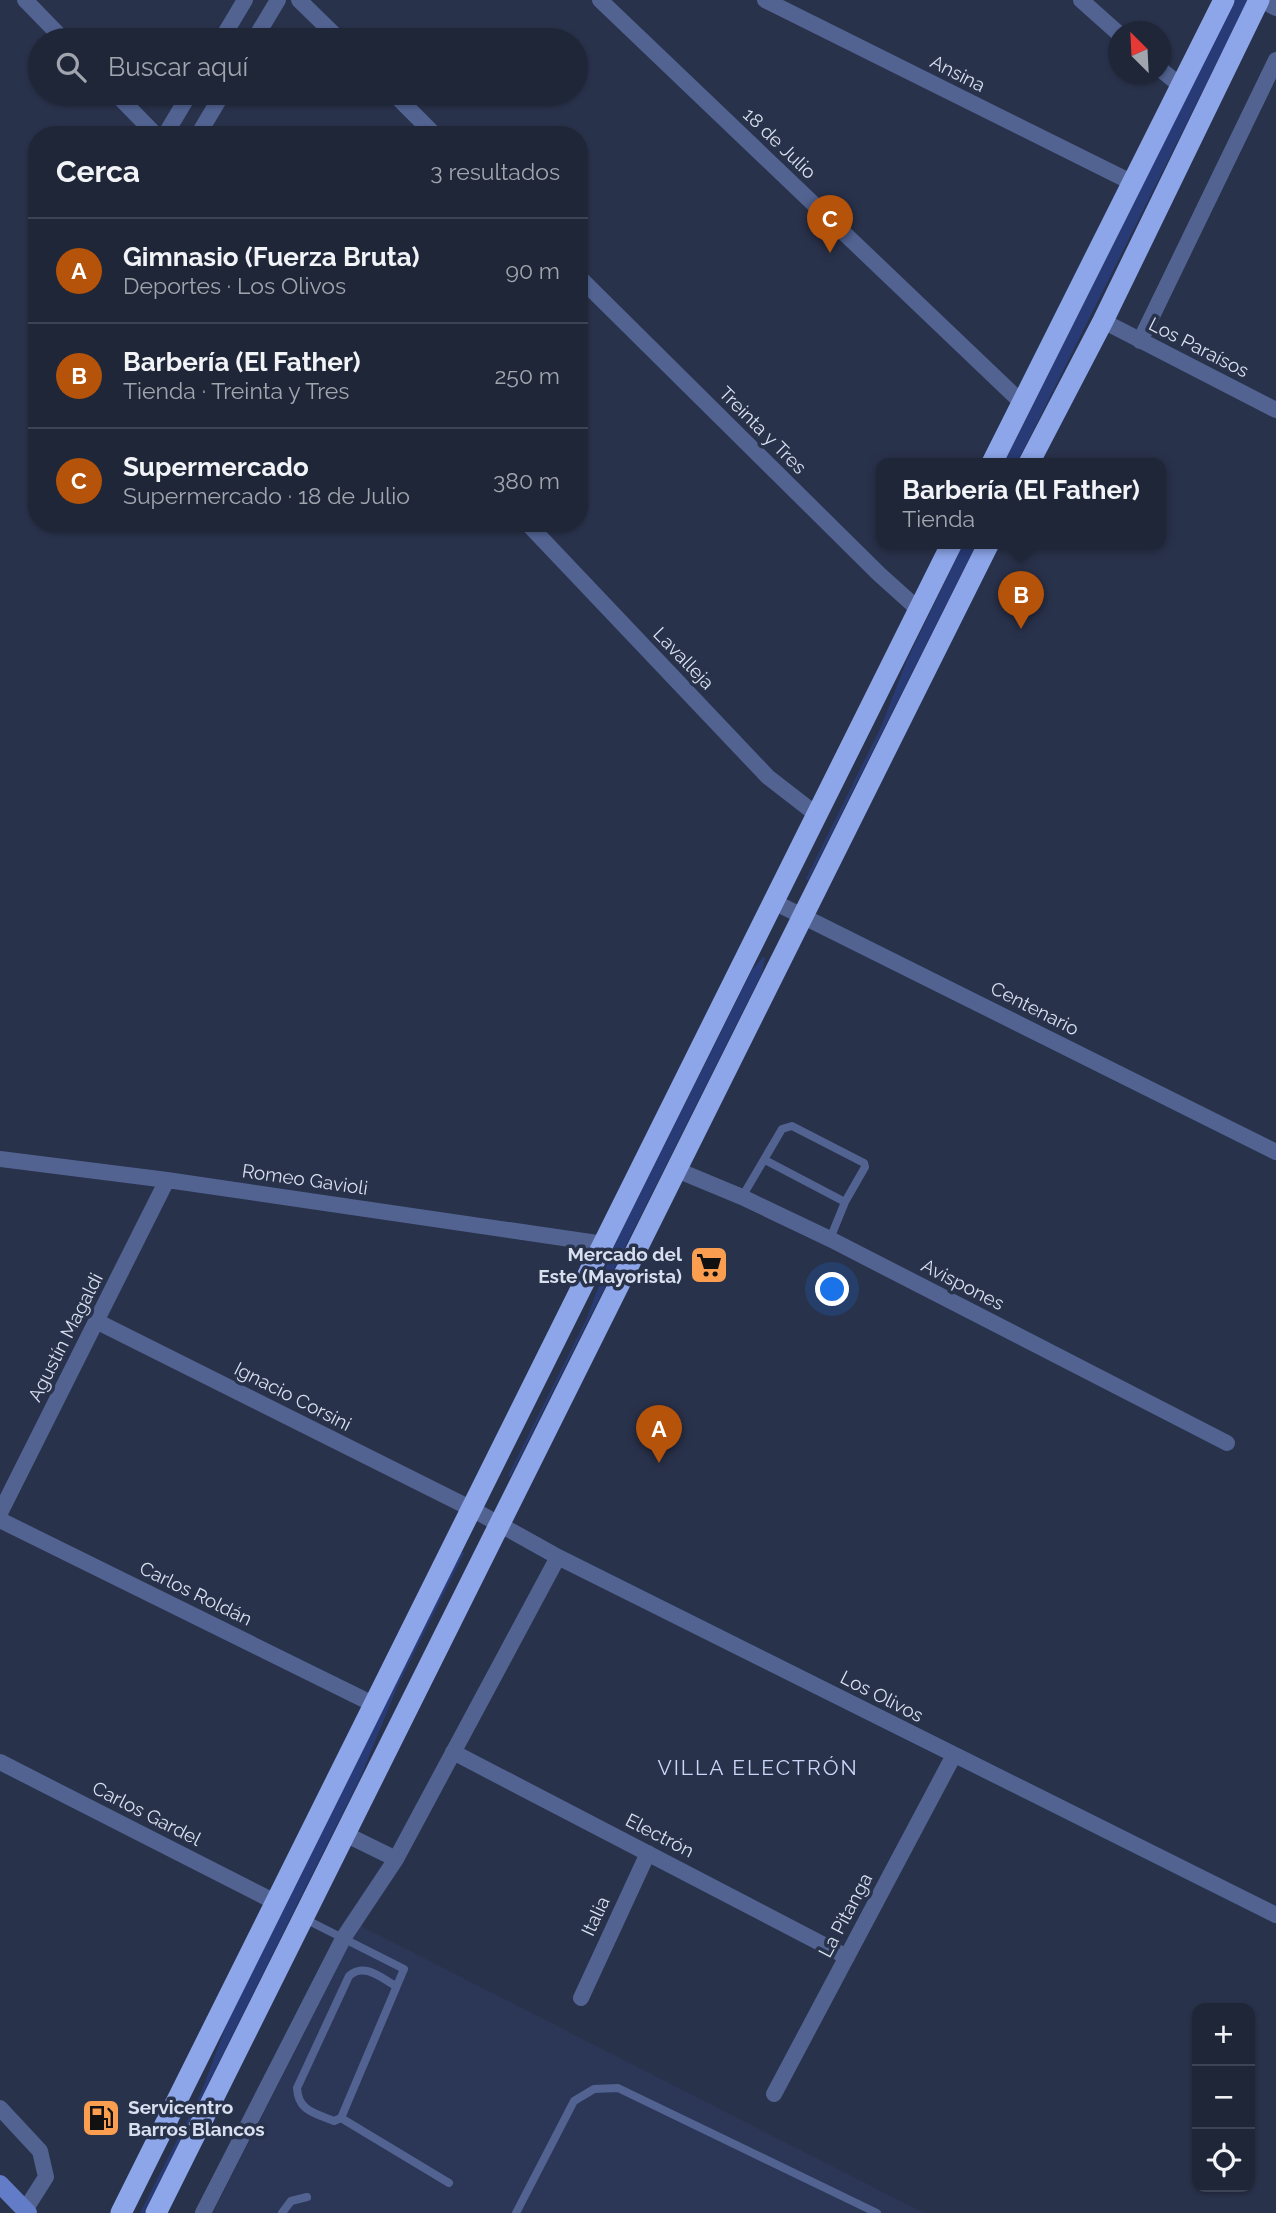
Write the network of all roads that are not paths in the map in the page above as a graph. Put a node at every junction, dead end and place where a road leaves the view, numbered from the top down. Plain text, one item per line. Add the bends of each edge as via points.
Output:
1 (25, 0) edge
2 (245, 0) edge
3 (278, 0) edge
4 (299, 0) edge
5 (600, 0) edge
6 (765, 0) edge
7 (1081, 0) edge
8 (1224, 0) edge
9 (1260, 0) edge
10 (1276, 8) edge
11 (1108, 24) edge
12 (52, 28) edge
13 (228, 28) edge
14 (261, 28) edge
15 (328, 28) edge
16 (1276, 60) edge
17 (1171, 78) edge
18 (1181, 86) junction
19 (127, 105) edge
20 (183, 105) edge
21 (216, 105) edge
22 (405, 105) edge
23 (147, 126) edge
24 (170, 126) edge
25 (203, 126) edge
26 (426, 126) edge
27 (1133, 183) junction
28 (588, 286) edge
29 (1102, 321) junction
30 (1140, 341) junction
31 (1022, 403) junction
32 (1276, 410) edge
33 (994, 458) edge
34 (1032, 458) edge
35 (536, 532) edge
36 (949, 549) edge
37 (986, 549) edge
38 (919, 610) junction
39 (817, 815) junction
40 (774, 902) junction
41 (802, 915) junction
42 (1276, 1152) edge
43 (0, 1159) edge
44 (765, 1160) junction
45 (677, 1170) junction
46 (167, 1180) junction
47 (742, 1197) junction
48 (845, 1202) junction
49 (830, 1239) junction
50 (604, 1244) junction
51 (96, 1321) junction
52 (1227, 1443) dead end
53 (472, 1509) junction
54 (0, 1513) edge
55 (0, 1520) edge
56 (498, 1525) junction
57 (558, 1557) junction
58 (373, 1703) junction
59 (453, 1752) junction
60 (954, 1755) junction
61 (0, 1762) edge
62 (345, 1834) junction
63 (648, 1853) junction
64 (396, 1859) junction
65 (275, 1902) junction
66 (1276, 1915) edge
67 (305, 1919) junction
68 (344, 1937) junction
69 (847, 1957) junction
70 (396, 1986) junction
71 (581, 1998) dead end
72 (774, 2094) dead end
73 (0, 2108) edge
74 (341, 2118) junction
75 (449, 2183) dead end
76 (0, 2184) edge
77 (307, 2197) dead end
78 (26, 2211) edge
79 (121, 2213) edge
80 (156, 2213) edge
81 (203, 2213) edge
82 (282, 2213) edge
83 (516, 2213) edge
84 (877, 2213) edge

1 - 12 street
2 - 13 street
3 - 14 street
4 - 15 street
5 - 31 street, 18 de Julio
6 - 27 street, Ansina
7 - 11 street
8 - 18 highway
9 - 10 street
9 - 29 highway
16 - 30 street
17 - 18 street
18 - 27 highway
19 - 23 street
20 - 24 street
21 - 25 street
22 - 26 street
27 - 31 highway
28 - 38 street, Treinta y Tres
29 - 30 street, Los Paraísos
29 - 34 highway
30 - 32 street, Los Paraísos
31 - 33 highway
35 - 39 street, Lavalleja via 768,777
36 - 38 highway
37 - 41 highway
38 - 39 highway
39 - 40 highway
40 - 41 street, Centenario
40 - 50 highway
41 - 42 street, Centenario
41 - 45 highway
43 - 46 street, Romeo Gavioli
44 - 47 lane
44 - 48 lane
44 - 48 lane via 782,1129 793,1126 862,1160 865,1167
45 - 47 street, Avispones
45 - 56 highway
46 - 50 street, Romeo Gavioli
46 - 51 street, Agustín Magaldi
47 - 49 street, Avispones
48 - 49 lane
49 - 52 street, Avispones
50 - 53 highway
51 - 53 street, Ignacio Corsini
51 - 54 street, Agustín Magaldi
53 - 56 street, Los Olivos
53 - 58 highway
55 - 58 street, Carlos Roldán
56 - 57 street, Los Olivos
56 - 62 highway
57 - 59 street
57 - 60 street, Los Olivos
58 - 65 highway
59 - 63 street, Electrón
59 - 64 street
60 - 66 street, Los Olivos
60 - 69 street, La Pitanga
61 - 65 street, Carlos Gardel
62 - 64 street
62 - 67 highway
63 - 69 street, Electrón
63 - 71 street, Italia
64 - 68 street
65 - 79 highway
67 - 68 lane
67 - 80 highway
68 - 70 lane via 404,1969
68 - 81 street
69 - 72 street, La Pitanga
70 - 74 lane
70 - 74 lane via 364,1969 349,1976 297,2088 304,2109 334,2121
73 - 78 street via 40,2151 46,2177
74 - 75 lane
76 - 78 street
77 - 82 lane via 291,2201
83 - 84 lane via 574,2101 594,2089 618,2088

